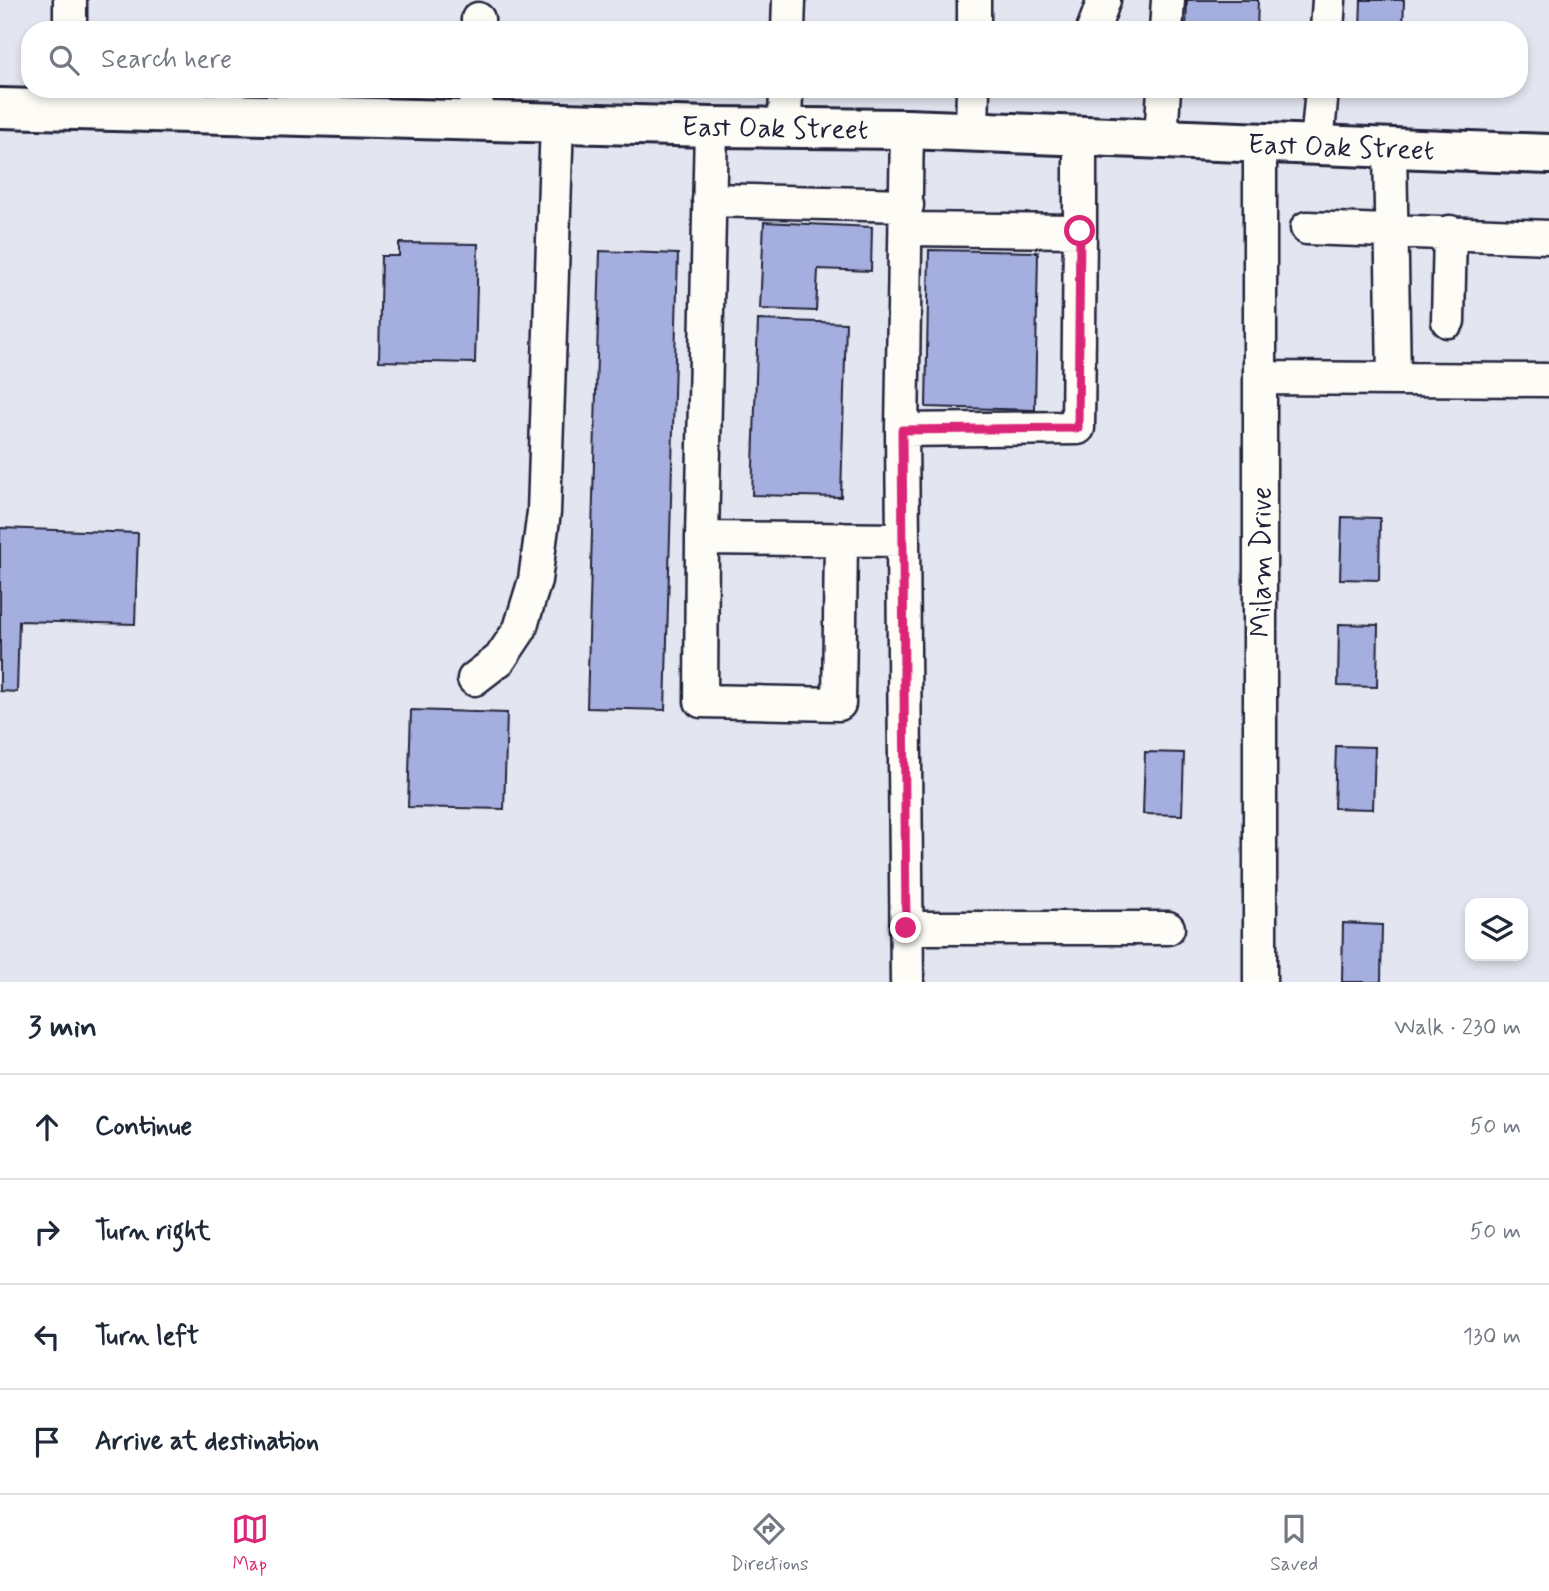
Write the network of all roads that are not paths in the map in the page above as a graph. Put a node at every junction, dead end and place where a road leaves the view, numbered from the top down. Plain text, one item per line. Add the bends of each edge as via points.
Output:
1 (70, 0) edge
2 (789, 0) edge
3 (974, 0) edge
4 (1104, 0) edge
5 (1168, 0) edge
6 (1329, 0) edge
7 (70, 21) edge
8 (788, 21) edge
9 (974, 21) edge
10 (1096, 21) edge
11 (1167, 21) edge
12 (1328, 21) edge
13 (786, 98) edge
14 (973, 98) edge
15 (1163, 98) edge
16 (1321, 98) edge
17 (70, 99) edge
18 (476, 104) edge
19 (0, 108) edge
20 (557, 121) junction
21 (711, 127) junction
22 (785, 127) junction
23 (907, 130) junction
24 (972, 132) junction
25 (1080, 136) junction
26 (1161, 139) junction
27 (1260, 142) junction
28 (1317, 145) junction
29 (1390, 148) junction
30 (1549, 155) edge
31 (709, 200) junction
32 (907, 217) junction
33 (1307, 228) dead end
34 (1391, 229) junction
35 (1080, 231) junction
36 (1450, 232) junction
37 (1549, 237) edge
38 (1448, 321) dead end
39 (1260, 378) junction
40 (1394, 378) junction
41 (1549, 380) edge
42 (902, 430) junction
43 (702, 538) junction
44 (841, 539) junction
45 (902, 540) junction
46 (474, 679) dead end
47 (906, 928) junction
48 (1167, 928) dead end
49 (907, 982) edge
50 (1260, 982) edge

1 - 7 street
2 - 8 street
3 - 9 street
4 - 10 street
5 - 11 street
6 - 12 street
13 - 22 street
14 - 24 street
15 - 26 street
16 - 28 street
17 - 18 highway, East Oak Street
17 - 19 highway, East Oak Street
18 - 20 highway, East Oak Street
20 - 21 highway, East Oak Street
20 - 46 street via 544,512 535,580 520,629 500,659
21 - 22 highway, East Oak Street
21 - 31 street
22 - 23 highway, East Oak Street
23 - 24 highway, East Oak Street
23 - 32 street
24 - 25 highway, East Oak Street
25 - 26 highway, East Oak Street
25 - 35 street
26 - 27 highway, East Oak Street
27 - 28 highway, East Oak Street
27 - 39 street, Milam Drive
28 - 29 highway, East Oak Street
29 - 30 highway, East Oak Street
29 - 34 street
31 - 32 street
31 - 43 street
32 - 35 street
32 - 42 street
33 - 34 street
34 - 36 street
34 - 40 street
35 - 42 street via 1078,428
36 - 37 street
36 - 38 street
39 - 40 street
39 - 50 street, Milam Drive
40 - 41 street
42 - 45 street
43 - 44 street
43 - 44 street via 701,701 839,704
44 - 45 street
45 - 47 street
47 - 48 street
47 - 49 street

